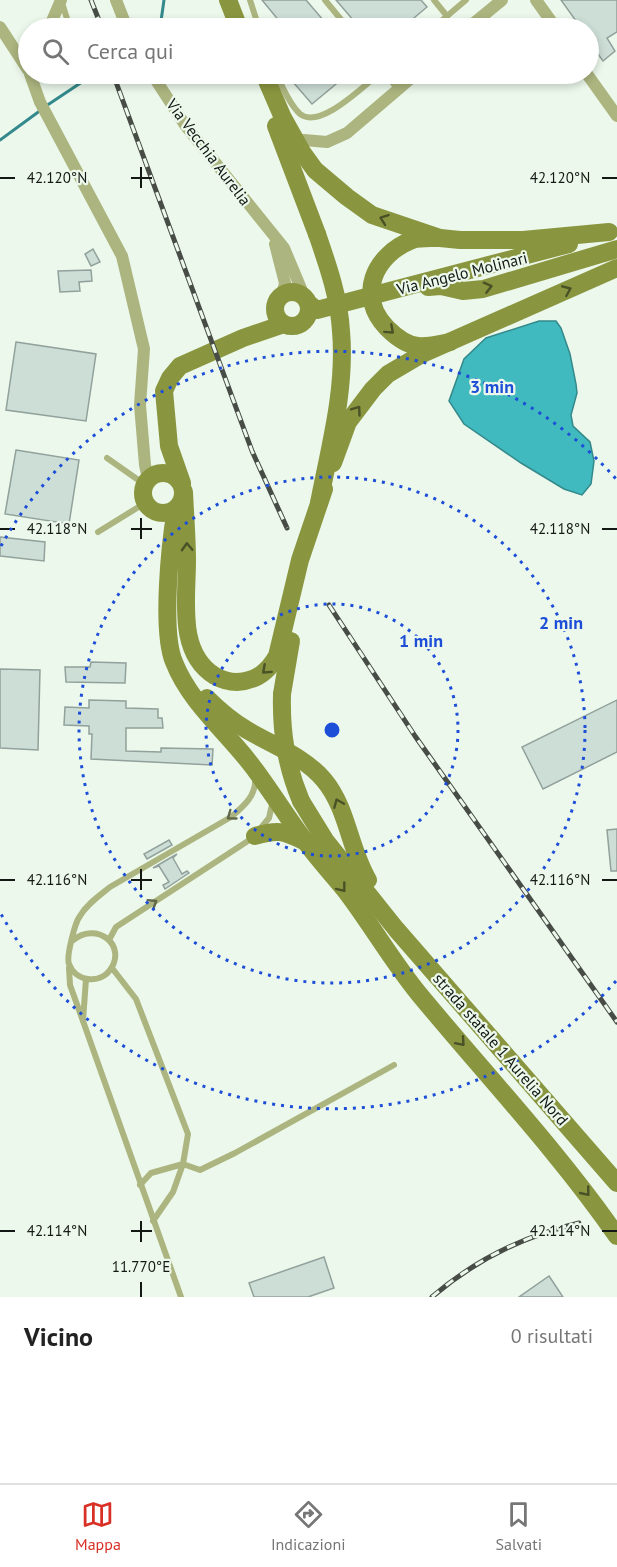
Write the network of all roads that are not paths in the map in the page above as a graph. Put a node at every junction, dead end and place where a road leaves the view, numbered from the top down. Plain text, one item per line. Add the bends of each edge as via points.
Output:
1 (116, 0) edge
2 (228, 0) edge
3 (250, 0) edge
4 (325, 0) edge
5 (434, 0) edge
6 (466, 0) edge
7 (502, 0) edge
8 (536, 0) edge
9 (62, 1) edge
10 (447, 16) junction
11 (54, 18) edge
12 (67, 18) edge
13 (123, 18) edge
14 (234, 18) edge
15 (256, 18) edge
16 (340, 18) edge
17 (445, 18) edge
18 (480, 18) edge
19 (549, 18) edge
20 (0, 27) edge
21 (18, 55) edge
22 (33, 84) edge
23 (158, 84) edge
24 (260, 84) edge
25 (268, 84) edge
26 (281, 84) edge
27 (366, 84) edge
28 (394, 84) edge
29 (404, 84) edge
30 (594, 84) edge
31 (398, 89) junction
32 (617, 116) edge
33 (304, 140) dead end
34 (268, 230) junction
35 (613, 231) edge
36 (440, 238) junction
37 (617, 249) edge
38 (617, 268) edge
39 (307, 306) junction
40 (280, 310) junction
41 (450, 342) junction
42 (169, 446) junction
43 (108, 458) dead end
44 (150, 479) junction
45 (183, 488) junction
46 (150, 508) junction
47 (176, 509) junction
48 (317, 510) junction
49 (98, 532) dead end
50 (172, 537) junction
51 (168, 621) junction
52 (253, 767) junction
53 (273, 798) junction
54 (255, 836) junction
55 (306, 842) junction
56 (385, 914) junction
57 (109, 940) junction
58 (72, 941) junction
59 (69, 964) junction
60 (112, 968) junction
61 (86, 979) junction
62 (82, 1021) junction
63 (394, 1065) dead end
64 (183, 1164) junction
65 (617, 1183) edge
66 (140, 1185) junction
67 (153, 1221) junction
68 (617, 1236) edge
69 (181, 1297) edge

1 - 13 street
2 - 14 main road
3 - 15 lane
4 - 16 lane
5 - 10 lane
6 - 10 lane
7 - 18 street
8 - 19 street
9 - 11 street
9 - 12 lane
10 - 17 lane
20 - 21 street
22 - 44 street via 122,256 144,349 140,405 145,465
23 - 34 street, Via Vecchia Aurelia via 185,125
24 - 48 main road, bridge via 317,234 337,301 342,360 339,403
36 -> 25 main road via 372,215 315,170 283,118
26 - 27 lane via 298,112 309,118 333,110
28 - 31 lane
29 - 31 street
30 - 32 street
31 - 33 street via 346,133 327,142
34 - 39 street, Via Vecchia Aurelia via 284,248
34 - 40 street, Via Vecchia Aurelia via 275,242 285,283
35 - 36 main road via 523,240
35 - 39 main road, Via Angelo Molinari via 317,310
36 -> 41 main road, bridge via 415,239 385,257 377,269 371,296 375,313 383,324 404,341 416,346
39 -> 37 main road, Via Angelo Molinari via 431,286 463,291 483,289
41 -> 38 main road
39 - 40 main road via 299,324
39 - 40 main road via 301,294 291,292
40 - 42 main road via 243,338 180,366 170,378 164,391
48 -> 41 main road, bridge via 348,422 373,389 388,374
42 - 44 main road
42 - 45 main road
43 - 44 lane
44 - 45 main road via 162,472 174,475
44 - 46 main road via 143,497
45 - 47 main road via 181,504
48 -> 45 main road via 300,560 277,656 255,678 235,682 205,669 189,639
46 - 47 main road via 162,513
46 - 49 lane
46 - 50 main road
47 - 50 main road
48 - 56 main road, bridge via 282,694 283,744 301,801 325,840
50 - 51 main road
51 - 52 main road via 173,661 185,684
56 -> 51 main road via 354,854 334,793 304,762 246,729 205,696 180,660
52 - 53 main road
52 -> 58 lane via 253,793 246,804 231,817 110,887 78,917
53 - 54 lane via 269,818
53 - 55 main road
54 - 55 main road via 284,831
57 -> 54 lane via 117,927
55 -> 68 main road via 418,992 543,1138
56 - 65 main road, strada statale 1 Aurelia Nord
57 - 58 lane via 86,932
57 - 60 lane via 115,954
58 - 59 lane via 67,956
59 - 61 lane via 73,972
59 - 62 lane via 70,985
60 - 61 lane via 100,978
60 - 64 lane via 136,999 188,1134
61 - 62 lane
62 - 66 lane
63 - 64 lane via 200,1170
64 - 66 lane via 151,1173
64 - 67 lane via 173,1192
66 - 67 lane
67 - 69 lane

